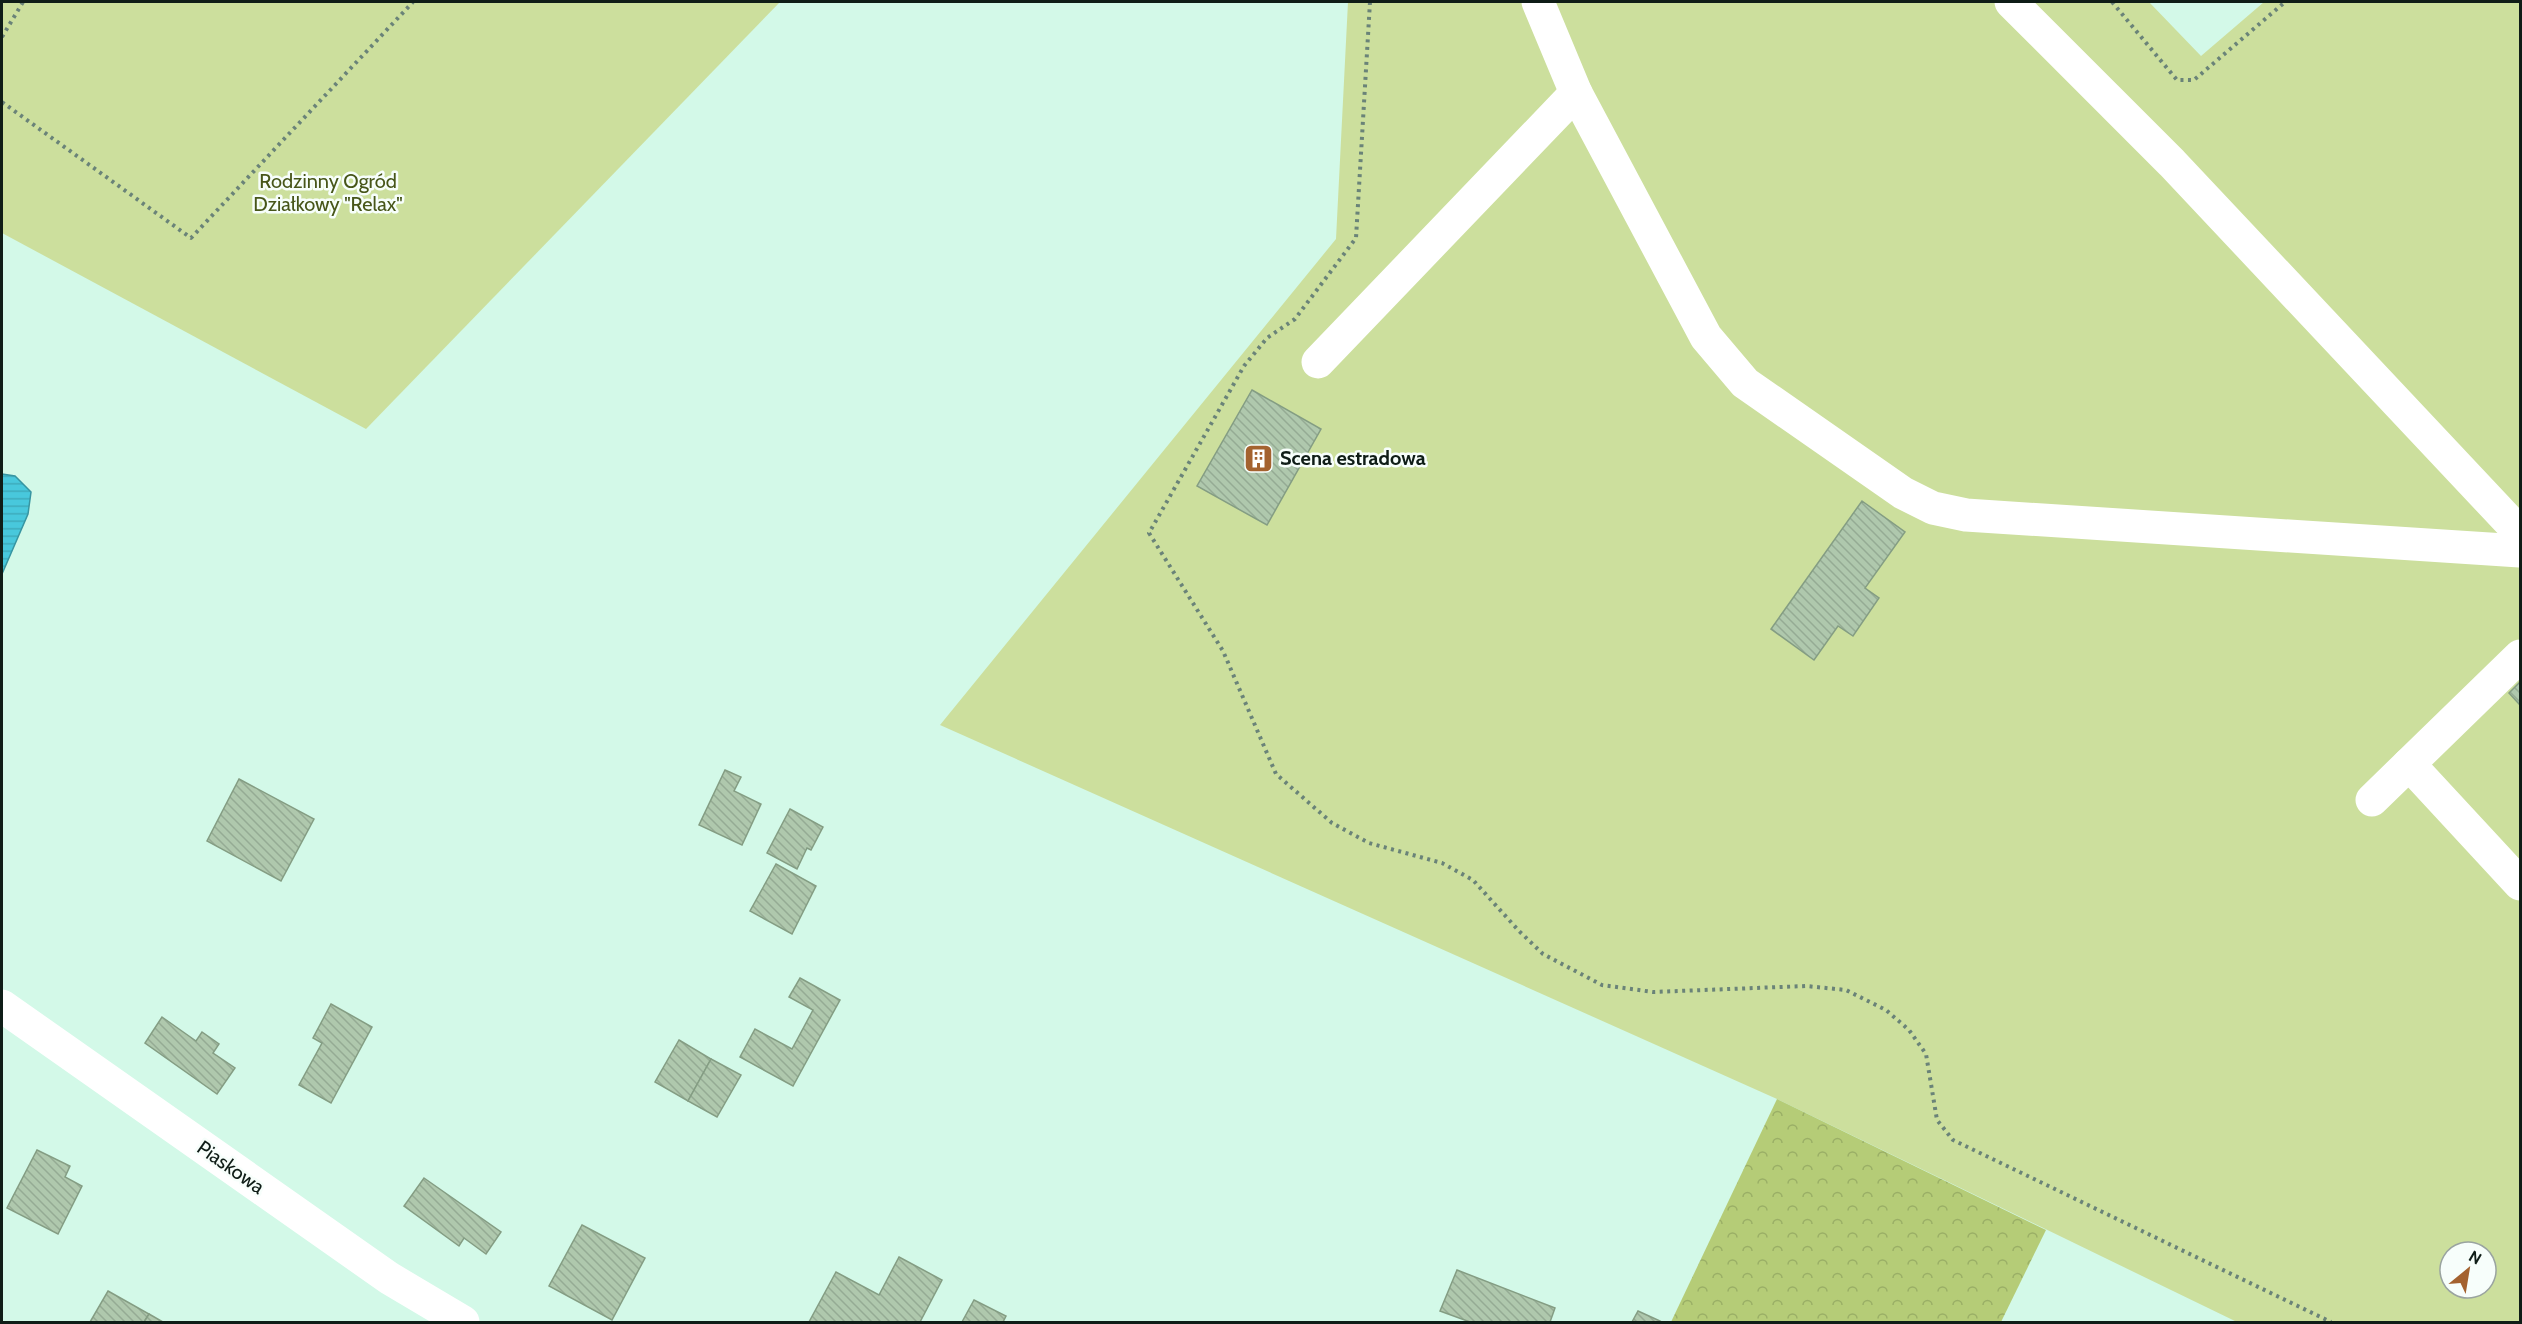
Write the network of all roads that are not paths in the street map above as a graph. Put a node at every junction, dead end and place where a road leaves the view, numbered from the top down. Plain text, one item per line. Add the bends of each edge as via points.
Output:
1 (1538, 2) edge
2 (2011, 2) edge
3 (1576, 93) junction
4 (1318, 362) dead end
5 (2520, 533) edge
6 (2520, 551) edge
7 (2520, 656) edge
8 (2409, 764) junction
9 (2372, 800) dead end
10 (2520, 884) edge
11 (2, 1006) edge
12 (463, 1323) edge

1 - 3 street
2 - 5 street via 2172,163
3 - 4 street
3 - 6 street via 1706,337 1745,383 1903,493 1933,508 1966,515
7 - 8 street
8 - 9 street
8 - 10 street
11 - 12 street, Piaskowa via 389,1278

